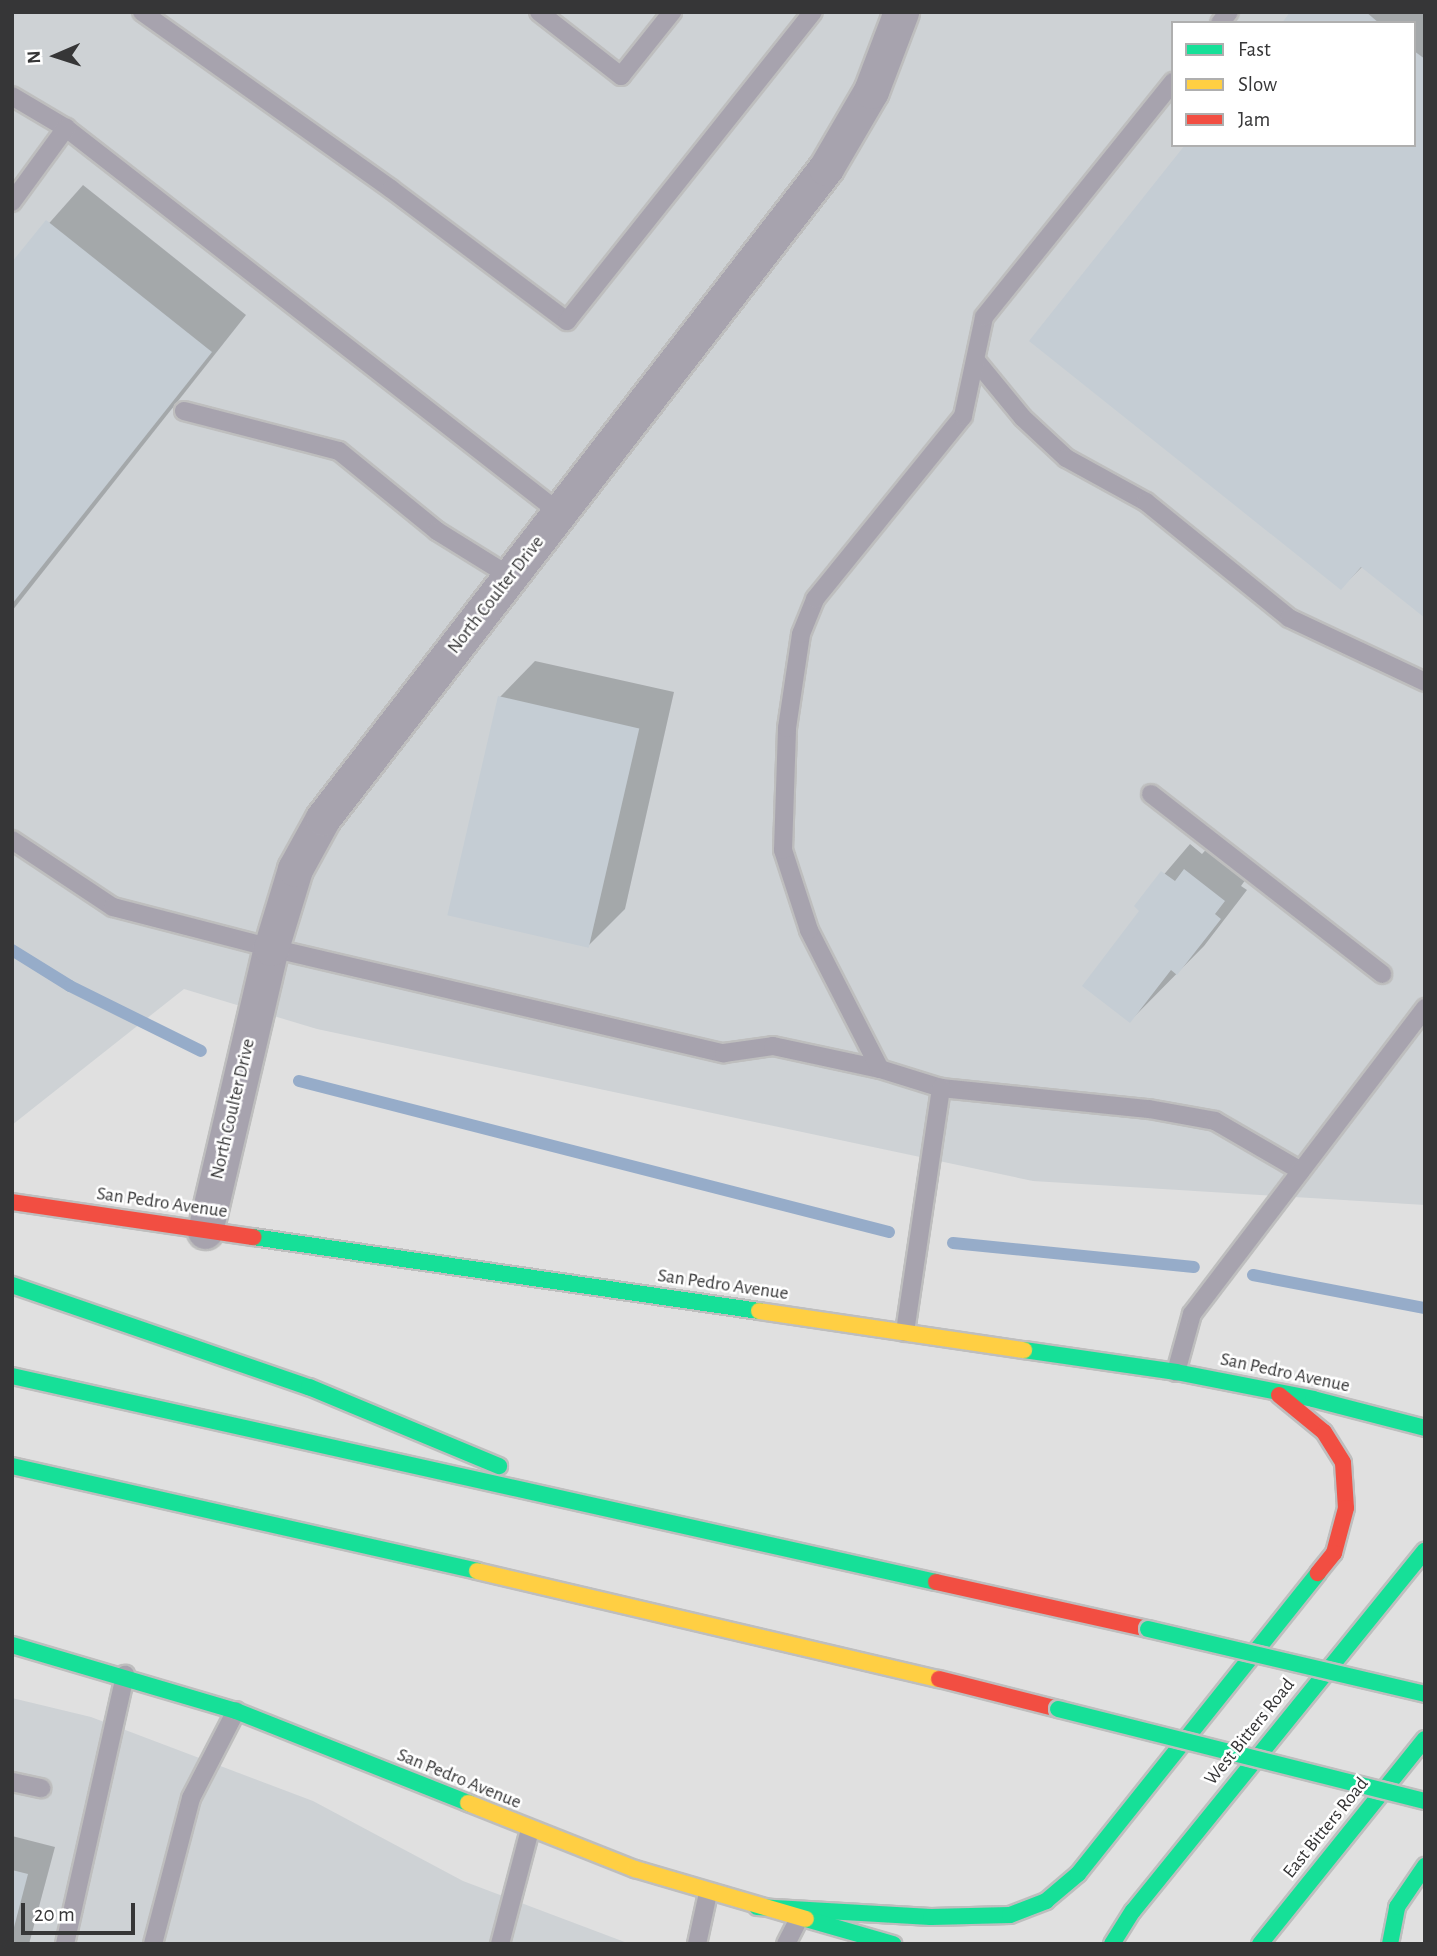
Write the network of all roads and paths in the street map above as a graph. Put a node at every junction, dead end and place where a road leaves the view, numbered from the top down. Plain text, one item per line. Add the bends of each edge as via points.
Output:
1 (142, 12) edge
2 (540, 12) edge
3 (672, 12) edge
4 (813, 12) edge
5 (901, 12) edge
6 (1171, 84) edge
7 (12, 96) edge
8 (66, 128) junction
9 (12, 202) edge
10 (976, 362) junction
11 (184, 411) dead end
12 (560, 513) junction
13 (511, 577) junction
14 (1425, 682) edge
15 (1151, 794) dead end
16 (12, 840) edge
17 (271, 948) junction
18 (1382, 974) dead end
19 (1425, 1008) edge
20 (880, 1069) junction
21 (942, 1088) junction
22 (1301, 1171) junction
23 (12, 1202) edge
24 (205, 1231) junction
25 (12, 1285) edge
26 (905, 1332) junction
27 (1176, 1372) junction
28 (12, 1376) edge
29 (1274, 1391) junction
30 (1425, 1428) edge
31 (12, 1466) edge
32 (585, 1502) junction
33 (1425, 1550) edge
34 (12, 1645) edge
35 (125, 1675) junction
36 (1425, 1694) edge
37 (236, 1711) junction
38 (1425, 1739) edge
39 (12, 1782) edge
40 (41, 1788) dead end
41 (1425, 1801) edge
42 (530, 1830) junction
43 (1425, 1866) edge
44 (708, 1893) junction
45 (757, 1907) junction
46 (797, 1922) junction
47 (65, 1944) edge
48 (153, 1944) edge
49 (500, 1944) edge
50 (697, 1944) edge
51 (786, 1944) edge
52 (839, 1944) edge
53 (893, 1944) edge
54 (1112, 1944) edge
55 (1259, 1944) edge
56 (1390, 1944) edge

1 - 4 lane via 567,321
2 - 3 lane via 621,76
5 - 12 street, North Coulter Drive via 871,91 826,168
6 - 10 lane via 984,317
7 - 8 lane
8 - 9 lane
8 - 12 lane
10 - 14 lane via 1023,418 1066,458 1146,502 1289,618
10 - 20 lane via 964,416 815,598 801,634 787,728 783,850 809,930
11 - 13 lane via 339,451 437,531
12 - 13 street, North Coulter Drive
13 - 17 street, North Coulter Drive via 323,818 295,869
15 - 18 lane
16 - 17 lane via 113,906
17 - 20 lane via 724,1053 773,1046
17 - 24 street, North Coulter Drive
19 - 22 lane
20 - 21 lane
21 - 22 lane via 1149,1109 1215,1121
21 - 26 lane
22 - 27 lane via 1192,1314
23 - 24 main road, San Pedro Avenue
24 - 26 main road, San Pedro Avenue
25 - 32 main road via 309,1387
26 - 27 main road, San Pedro Avenue
27 - 29 main road, San Pedro Avenue
28 - 32 main road
29 - 30 main road, San Pedro Avenue
29 - 45 main road via 1324,1432 1343,1463 1346,1508 1334,1553 1078,1874 1038,1905 998,1916
31 - 41 main road, bridge via 786,1641
32 - 36 main road, bridge
33 - 54 main road, West Bitters Road via 1133,1911
34 - 35 main road, San Pedro Avenue
35 - 37 main road, San Pedro Avenue
35 - 47 lane
37 - 42 main road, San Pedro Avenue
37 - 48 lane via 191,1797
38 - 55 main road, East Bitters Road
39 - 40 lane
42 - 44 main road, San Pedro Avenue
42 - 49 lane
43 - 56 main road via 1397,1907
44 - 45 main road, San Pedro Avenue
44 - 50 lane
45 - 46 main road
45 - 53 main road, San Pedro Avenue
46 - 51 lane
46 - 52 main road

